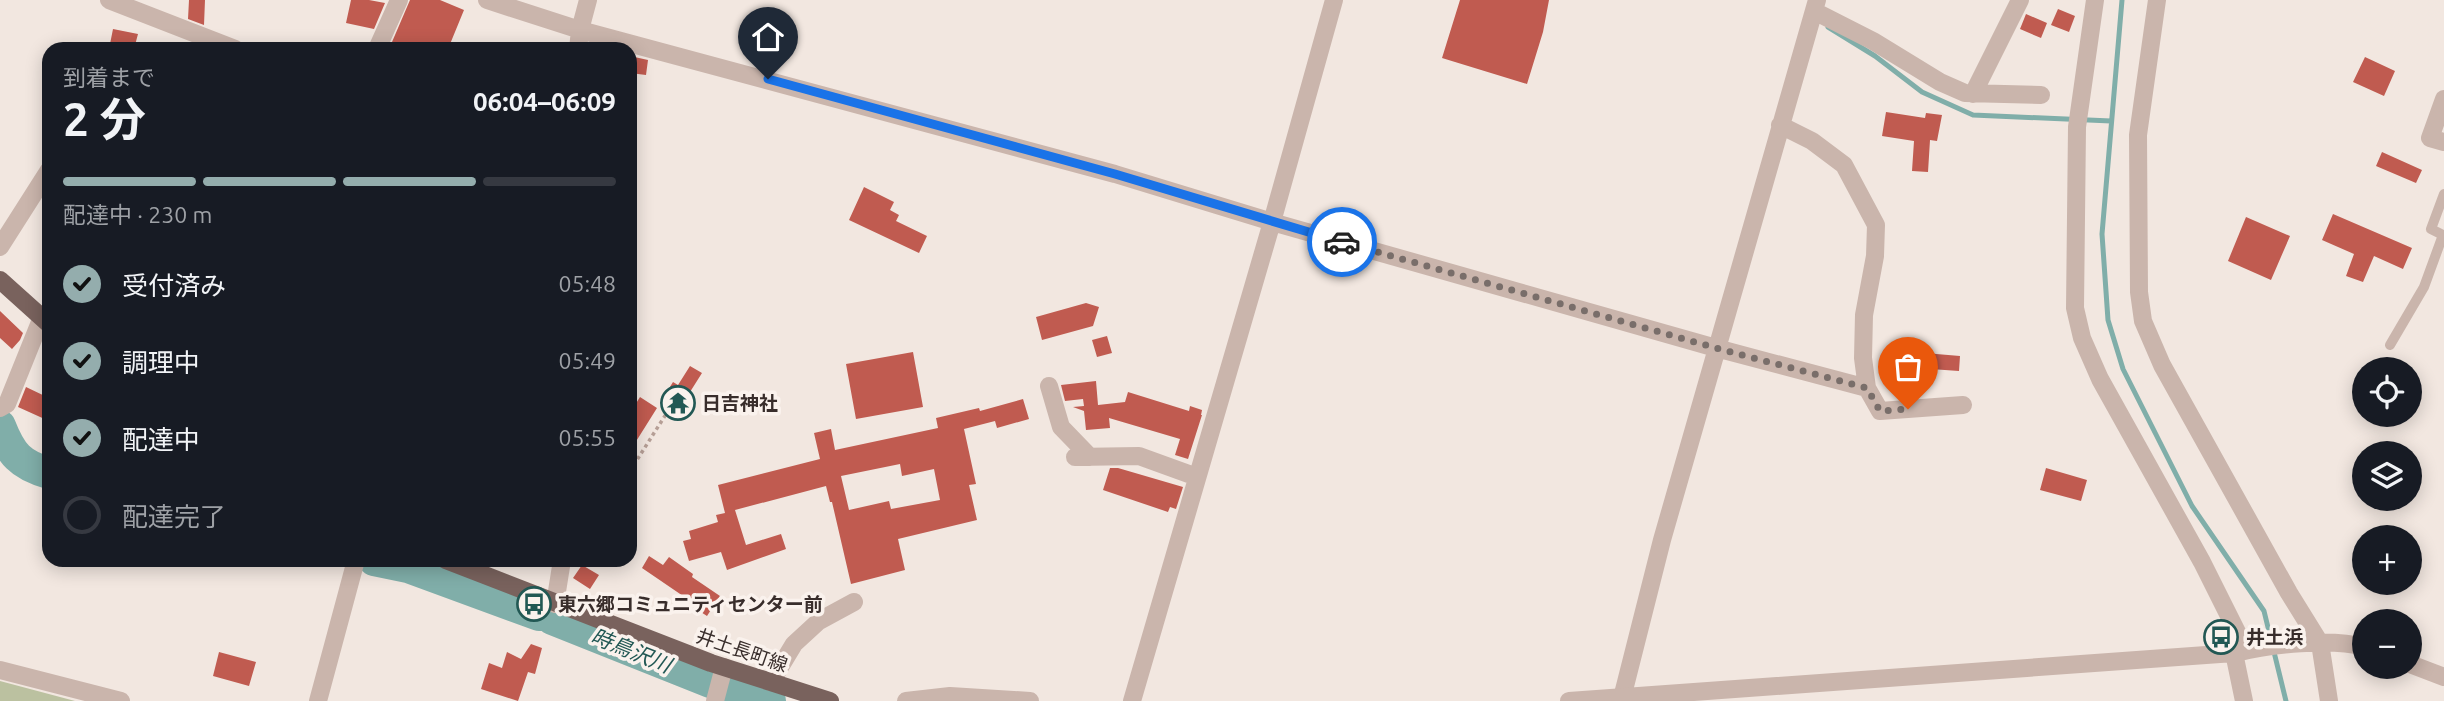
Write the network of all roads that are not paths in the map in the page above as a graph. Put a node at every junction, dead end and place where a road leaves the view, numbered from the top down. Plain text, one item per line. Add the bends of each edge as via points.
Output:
1 (109, 0) edge
2 (399, 0) edge
3 (487, 0) edge
4 (588, 0) edge
5 (1334, 0) edge
6 (2020, 0) edge
7 (2095, 0) edge
8 (2157, 0) edge
9 (1815, 5) edge
10 (580, 30) junction
11 (216, 42) edge
12 (380, 42) edge
13 (579, 42) edge
14 (625, 42) edge
15 (637, 45) edge
16 (1973, 94) junction
17 (2040, 95) dead end
18 (2444, 99) edge
19 (1780, 125) junction
20 (2444, 142) edge
21 (42, 181) edge
22 (2444, 194) edge
23 (1272, 222) junction
24 (0, 247) edge
25 (0, 280) edge
26 (42, 318) edge
27 (42, 328) edge
28 (2390, 345) dead end
29 (1716, 348) junction
30 (1049, 386) dead end
31 (1867, 388) junction
32 (1963, 405) dead end
33 (0, 408) edge
34 (1197, 477) junction
35 (354, 567) edge
36 (463, 567) edge
37 (561, 567) edge
38 (854, 601) dead end
39 (555, 604) junction
40 (2314, 644) junction
41 (2352, 644) edge
42 (2244, 651) junction
43 (724, 667) junction
44 (2422, 669) edge
45 (0, 670) edge
46 (2444, 677) edge
47 (771, 682) junction
48 (1622, 698) junction
49 (121, 701) edge
50 (318, 701) edge
51 (715, 701) edge
52 (830, 701) edge
53 (906, 701) edge
54 (1030, 701) edge
55 (1132, 701) edge
56 (1569, 701) edge
57 (2244, 701) edge
58 (2329, 701) edge

1 - 11 street
2 - 12 street
3 - 10 street
4 - 10 street
5 - 23 street
6 - 16 street
7 - 42 street via 2078,120 2075,308 2100,379 2202,562
8 - 40 street via 2138,135 2143,321 2162,365
9 - 16 street via 1940,82
9 - 19 street
10 - 13 street
10 - 14 street
15 - 23 street via 1115,174
16 - 17 street
18 - 20 street via 2430,138
19 - 29 street
19 - 31 street via 1844,165 1876,225 1864,315
21 - 24 street
22 - 28 lane via 2431,229 2443,235 2424,287
23 - 29 street
23 - 34 street
25 - 26 main road
27 - 33 street via 7,404
29 - 31 street
29 - 48 street
30 - 34 street via 1061,427 1083,457 1139,456
31 - 32 street via 1880,411
34 - 55 street
35 - 50 street
36 - 39 main road, 井土長町線
37 - 39 street
38 - 47 street via 819,621 794,643
39 - 43 main road, 井土長町線
40 - 41 street
40 - 42 street
40 - 58 street
42 - 48 street
42 - 57 street
43 - 47 main road, 井土長町線
43 - 51 street
44 - 46 street
45 - 49 street
47 - 52 main road, 井土長町線
48 - 56 street
53 - 54 street via 950,696

